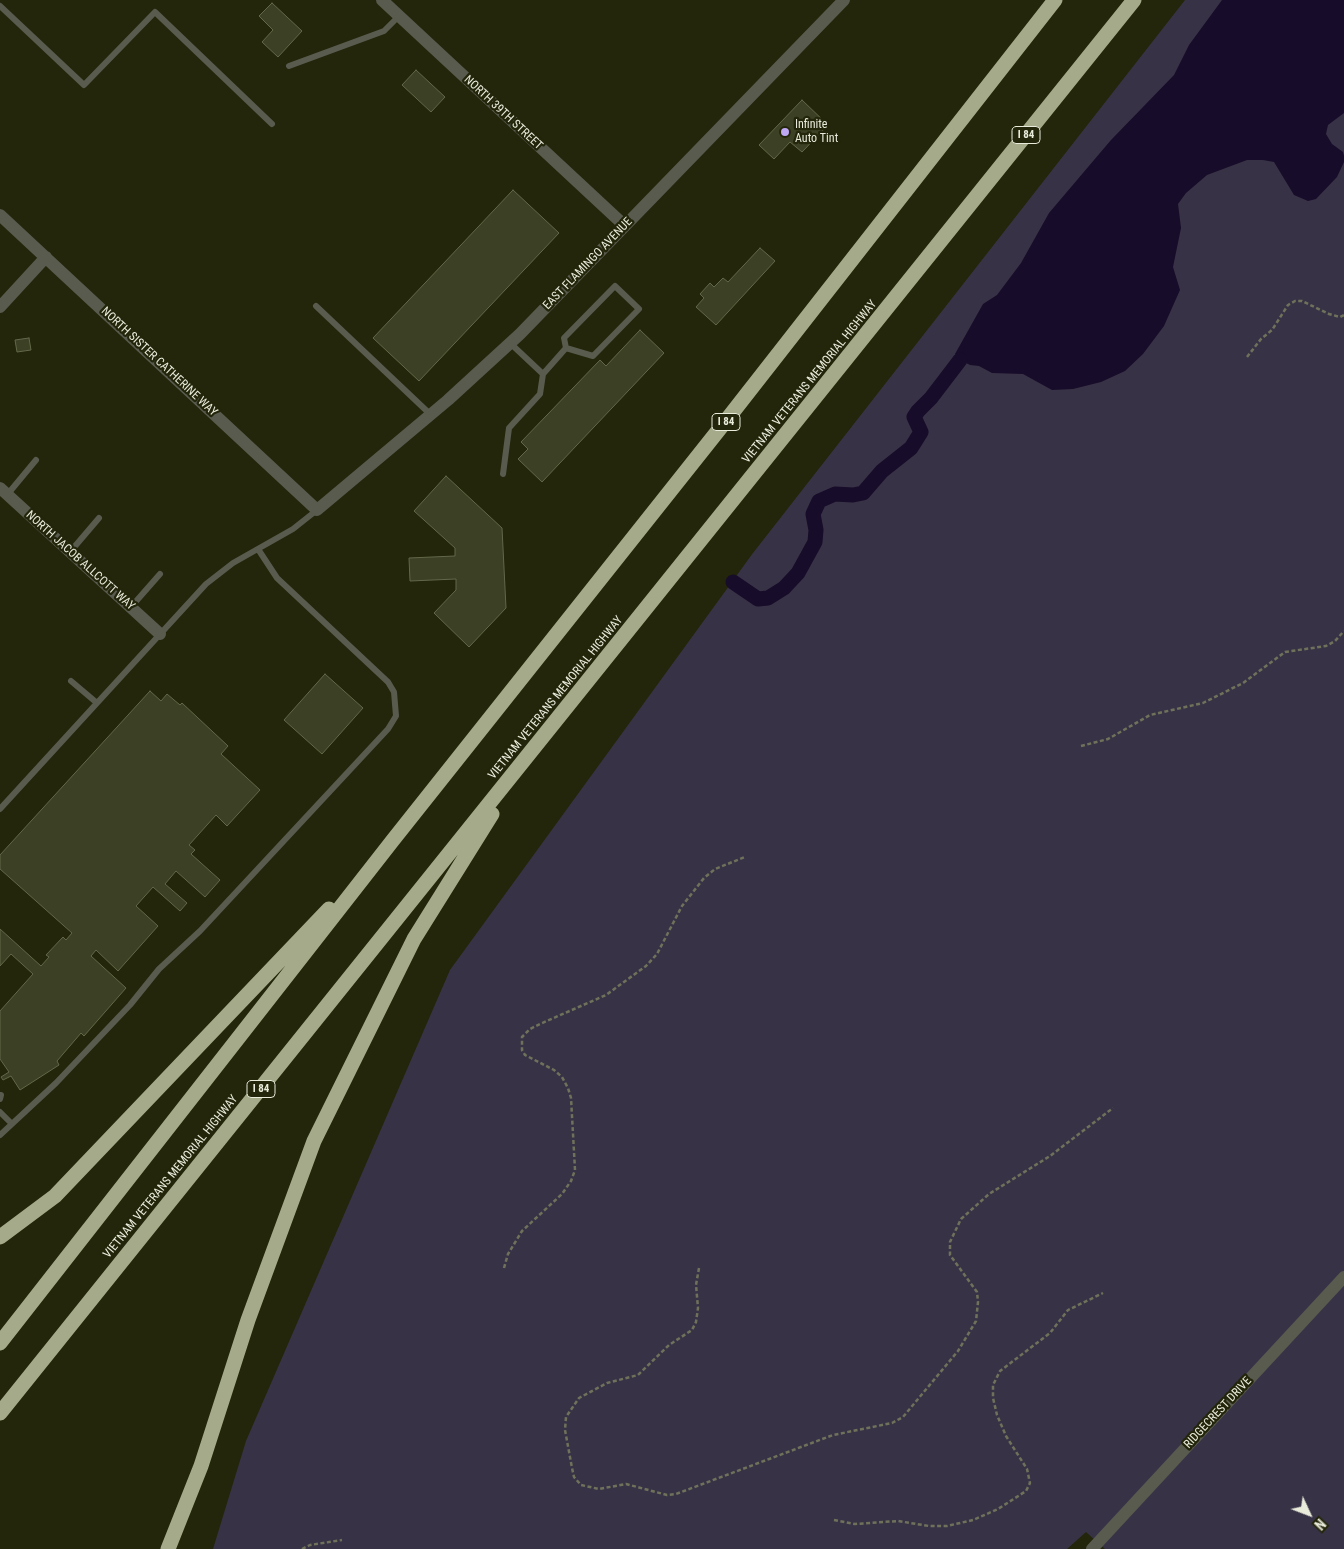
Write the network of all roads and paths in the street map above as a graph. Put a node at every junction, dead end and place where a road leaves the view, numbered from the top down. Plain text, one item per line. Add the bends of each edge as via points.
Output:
1 (382, 0) edge
2 (844, 0) edge
3 (1054, 0) edge
4 (1134, 0) edge
5 (0, 6) edge
6 (399, 16) junction
7 (289, 66) dead end
8 (272, 124) dead end
9 (0, 215) edge
10 (625, 226) junction
11 (46, 257) junction
12 (316, 306) dead end
13 (0, 307) edge
14 (1344, 315) edge
15 (510, 343) junction
16 (566, 348) junction
17 (1247, 357) dead end
18 (543, 374) junction
19 (430, 414) junction
20 (36, 460) dead end
21 (503, 474) dead end
22 (4, 491) edge
23 (317, 510) junction
24 (99, 518) dead end
25 (258, 549) junction
26 (70, 552) junction
27 (160, 574) dead end
28 (130, 607) junction
29 (1344, 631) edge
30 (160, 634) junction
31 (71, 681) dead end
32 (97, 704) junction
33 (1081, 746) dead end
34 (522, 765) junction
35 (0, 809) edge
36 (393, 840) junction
37 (745, 856) dead end
38 (1113, 1108) dead end
39 (0, 1112) edge
40 (12, 1124) junction
41 (0, 1135) edge
42 (0, 1238) edge
43 (504, 1268) dead end
44 (699, 1268) dead end
45 (1344, 1277) edge
46 (1103, 1294) dead end
47 (0, 1343) edge
48 (0, 1413) edge
49 (834, 1520) dead end
50 (342, 1540) dead end
51 (168, 1549) edge
52 (302, 1549) edge
53 (1092, 1549) edge

1 - 6 street, NORTH 39TH STREET
2 - 10 street, EAST FLAMINGO AVENUE
3 - 36 highway, I 84
4 - 34 highway, VIETNAM VETERANS MEMORIAL HIGHWAY / I 84
5 - 8 lane via 84,85 155,12
6 - 7 lane via 384,32
6 - 10 street, NORTH 39TH STREET
9 - 11 street, NORTH SISTER CATHERINE WAY
10 - 15 street, EAST FLAMINGO AVENUE
11 - 13 street
11 - 23 street, NORTH SISTER CATHERINE WAY
12 - 19 lane
14 - 17 path via 1329,314 1295,301 1288,305 1272,330
15 - 18 lane
15 - 19 street, EAST FLAMINGO AVENUE
16 - 16 lane via 593,356 639,309 615,286 564,338
16 - 18 lane
18 - 21 lane via 540,394 509,428
19 - 23 street, EAST FLAMINGO AVENUE
20 - 22 lane
22 - 26 street, NORTH JACOB ALLCOTT WAY
23 - 25 lane via 293,529
24 - 26 lane
25 - 30 lane via 206,584
25 - 40 lane via 277,578 388,682 394,692 396,716 388,730 206,924 159,969 130,1005
26 - 28 street, NORTH JACOB ALLCOTT WAY
27 - 28 lane
28 - 30 street, NORTH JACOB ALLCOTT WAY
29 - 33 path via 1326,646 1285,652 1242,683 1203,703 1150,715 1108,739
30 - 32 lane
31 - 32 lane
32 - 35 lane
34 - 48 highway, VIETNAM VETERANS MEMORIAL HIGHWAY / I 84
34 - 51 highway via 414,939 314,1141 248,1320 201,1466
36 - 42 highway via 54,1196
36 - 47 highway, I 84
37 - 43 path via 715,869 704,878 682,906 646,966 606,996 540,1024 522,1037 525,1055 554,1070 568,1088 574,1170 562,1194 522,1231 508,1254
38 - 44 path via 1050,1156 989,1194 960,1218 950,1242 950,1255 977,1292 976,1320 958,1351 903,1417 892,1423 833,1435 676,1494 667,1495 626,1484 599,1489 581,1485 572,1468 566,1417 579,1398 607,1383 638,1375 669,1345 692,1330 698,1308 696,1285
39 - 40 lane
40 - 41 lane
45 - 53 street, RIDGECREST DRIVE
46 - 49 path via 1068,1310 1050,1333 1000,1370 993,1385 997,1415 1027,1469 1030,1482 1026,1491 982,1517 947,1526 898,1521 855,1524
50 - 52 path

